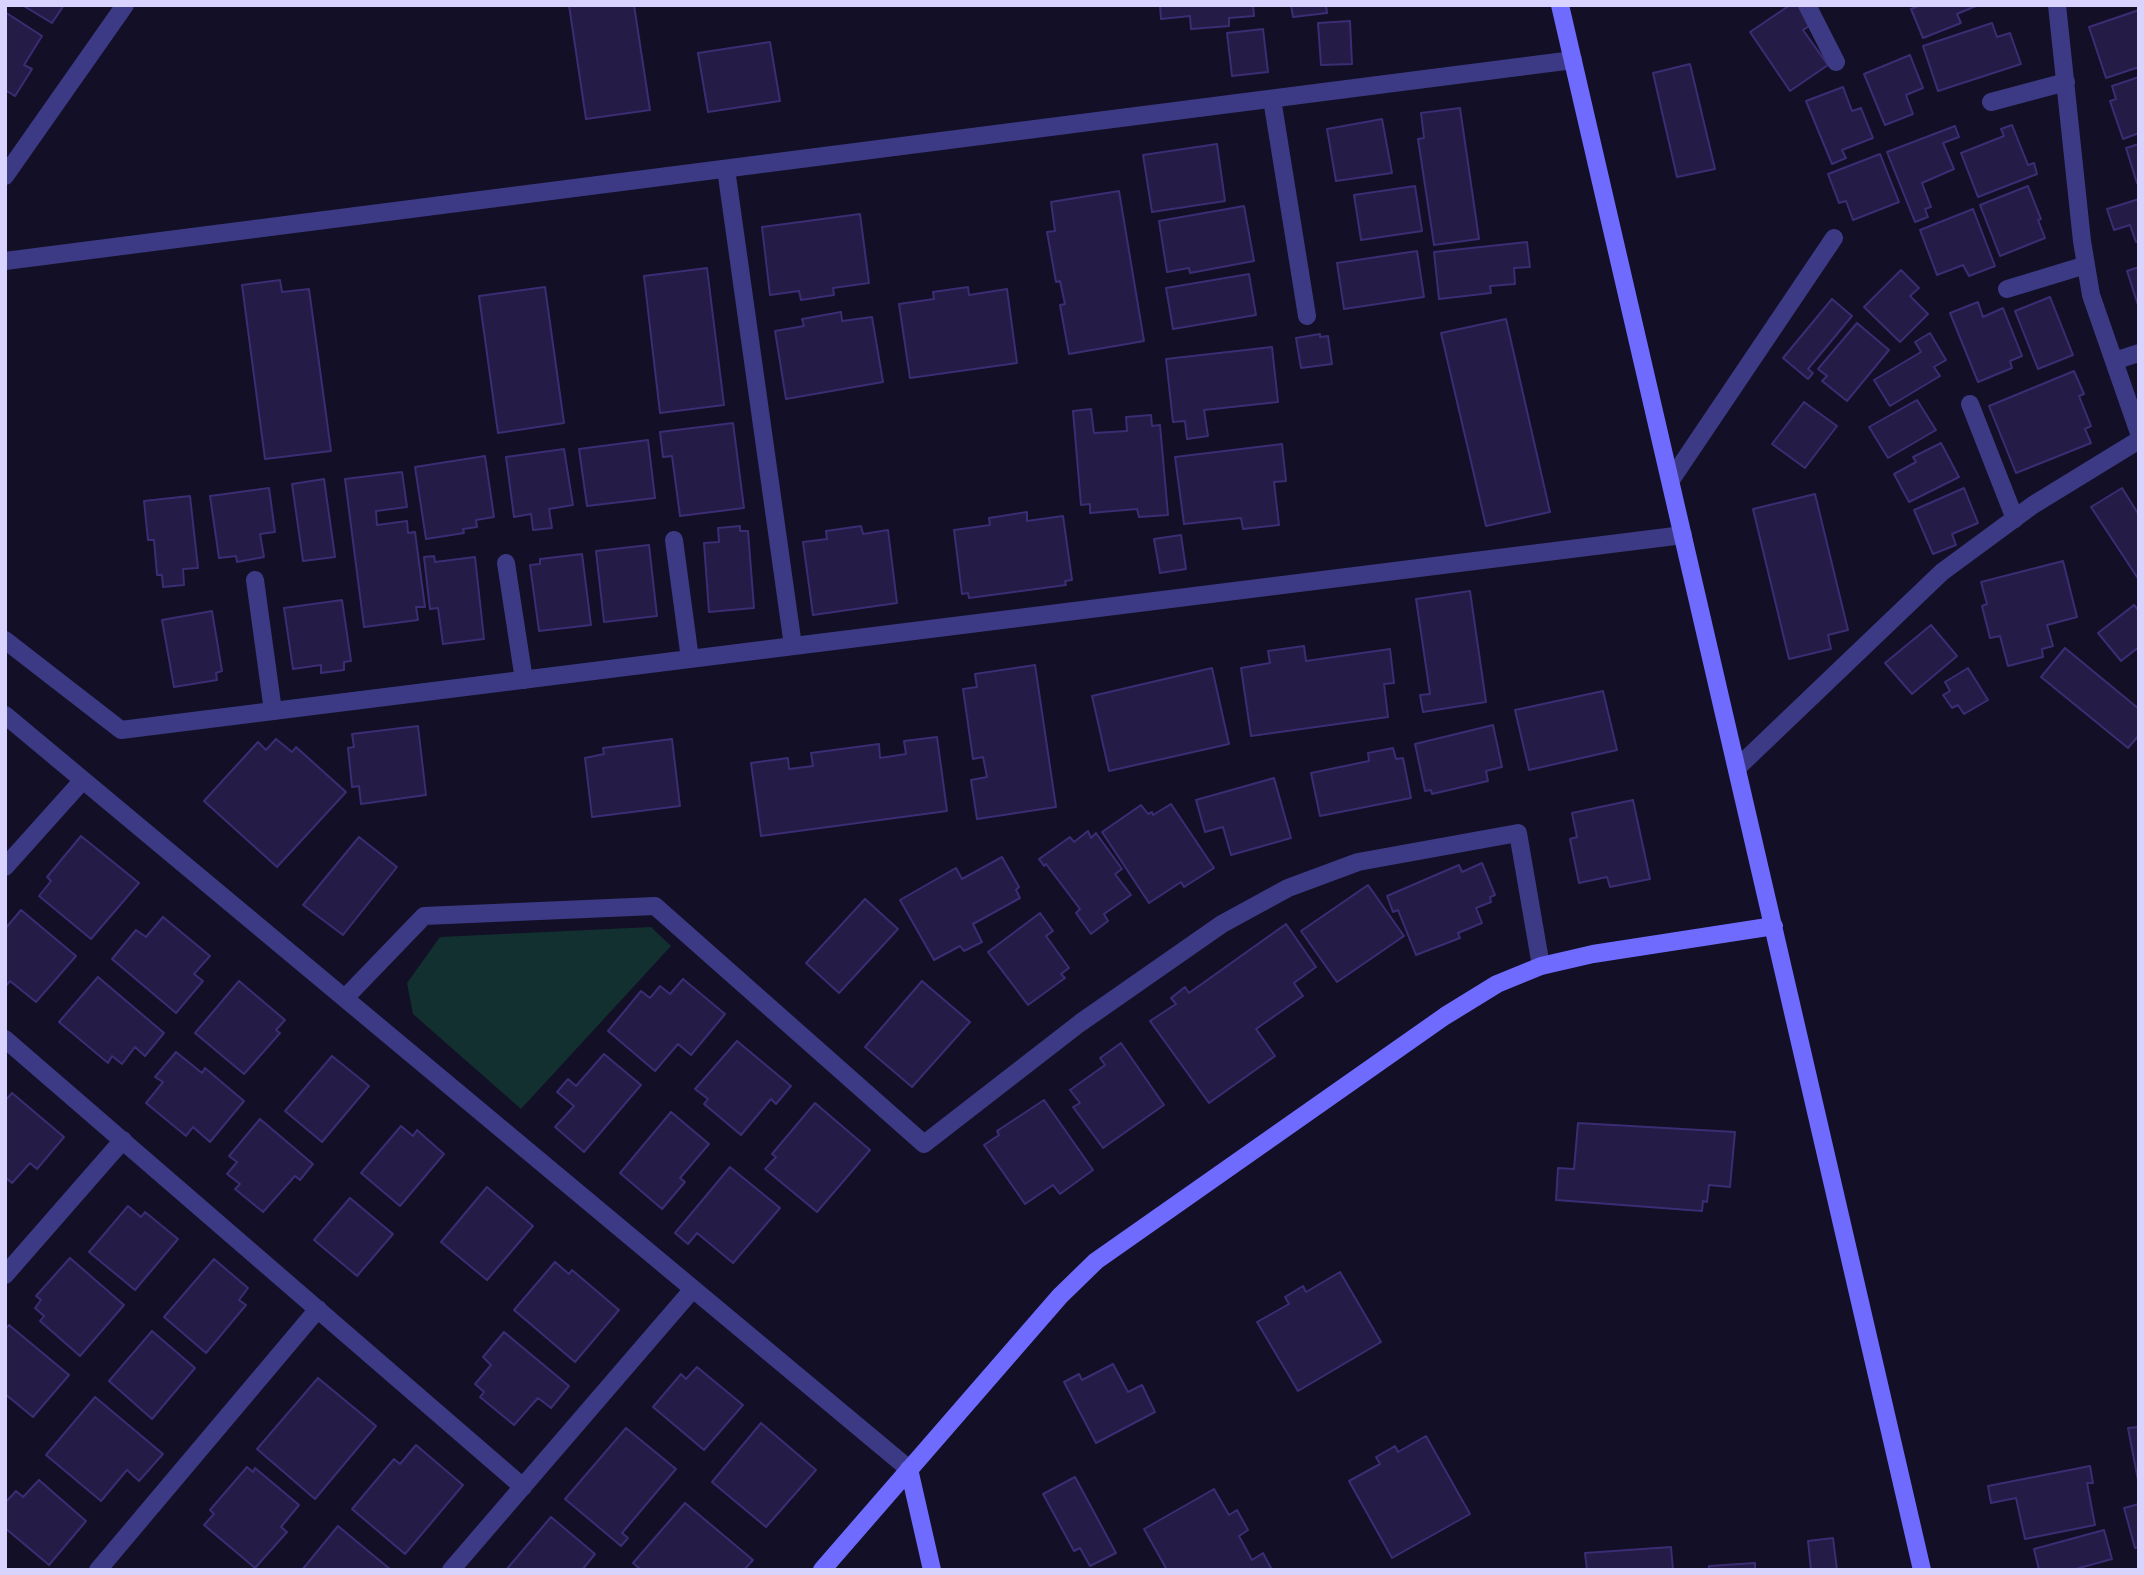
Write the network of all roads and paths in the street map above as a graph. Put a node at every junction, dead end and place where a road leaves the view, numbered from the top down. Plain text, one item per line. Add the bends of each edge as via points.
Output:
1 (125, 5) edge
2 (1560, 5) edge
3 (1807, 5) edge
4 (2057, 5) edge
5 (1573, 60) junction
6 (1836, 62) dead end
7 (2066, 82) junction
8 (1272, 99) junction
9 (1991, 102) dead end
10 (726, 169) junction
11 (5, 176) edge
12 (1835, 238) dead end
13 (5, 261) edge
14 (2086, 265) junction
15 (2007, 289) dead end
16 (1307, 316) dead end
17 (2139, 353) edge
18 (2114, 361) junction
19 (1970, 404) dead end
20 (2139, 433) edge
21 (2139, 440) edge
22 (1671, 481) junction
23 (2015, 519) junction
24 (1683, 535) junction
25 (674, 540) dead end
26 (506, 563) dead end
27 (255, 580) dead end
28 (5, 640) edge
29 (793, 646) junction
30 (690, 659) junction
31 (524, 680) junction
32 (273, 711) junction
33 (5, 715) edge
34 (1737, 768) junction
35 (83, 779) junction
36 (5, 867) edge
37 (1774, 926) junction
38 (1541, 966) junction
39 (345, 998) junction
40 (5, 1040) edge
41 (123, 1140) junction
42 (5, 1275) edge
43 (693, 1289) junction
44 (318, 1309) junction
45 (909, 1469) junction
46 (523, 1487) junction
47 (98, 1570) edge
48 (452, 1570) edge
49 (822, 1570) edge
50 (932, 1570) edge
51 (1923, 1570) edge

1 - 11 street
2 - 5 street
3 - 6 street
4 - 7 street
5 - 8 street
5 - 22 street
7 - 9 street
7 - 14 street
8 - 10 street
8 - 16 street
10 - 13 street
10 - 29 street
12 - 22 street
14 - 15 street
14 - 18 street via 2091,295
17 - 18 street
18 - 20 street
19 - 23 street
21 - 23 street
22 - 24 street
23 - 34 street via 1942,572
24 - 29 street
24 - 34 street
25 - 30 street
26 - 31 street
27 - 32 street
28 - 32 street via 121,730
29 - 30 street
30 - 31 street
31 - 32 street
33 - 35 street
34 - 37 street
35 - 36 street
35 - 39 street
37 - 38 street
37 - 51 street
38 - 39 street via 1518,832 1358,862 1288,888 1222,925 1080,1023 924,1144 655,906 424,916
38 - 45 street via 1497,984 1444,1016 1097,1262 1060,1296
39 - 43 street
40 - 41 street
41 - 42 street
41 - 44 street
43 - 45 street
43 - 46 street
44 - 46 street
44 - 47 street
45 - 49 street
45 - 50 street
46 - 48 street

